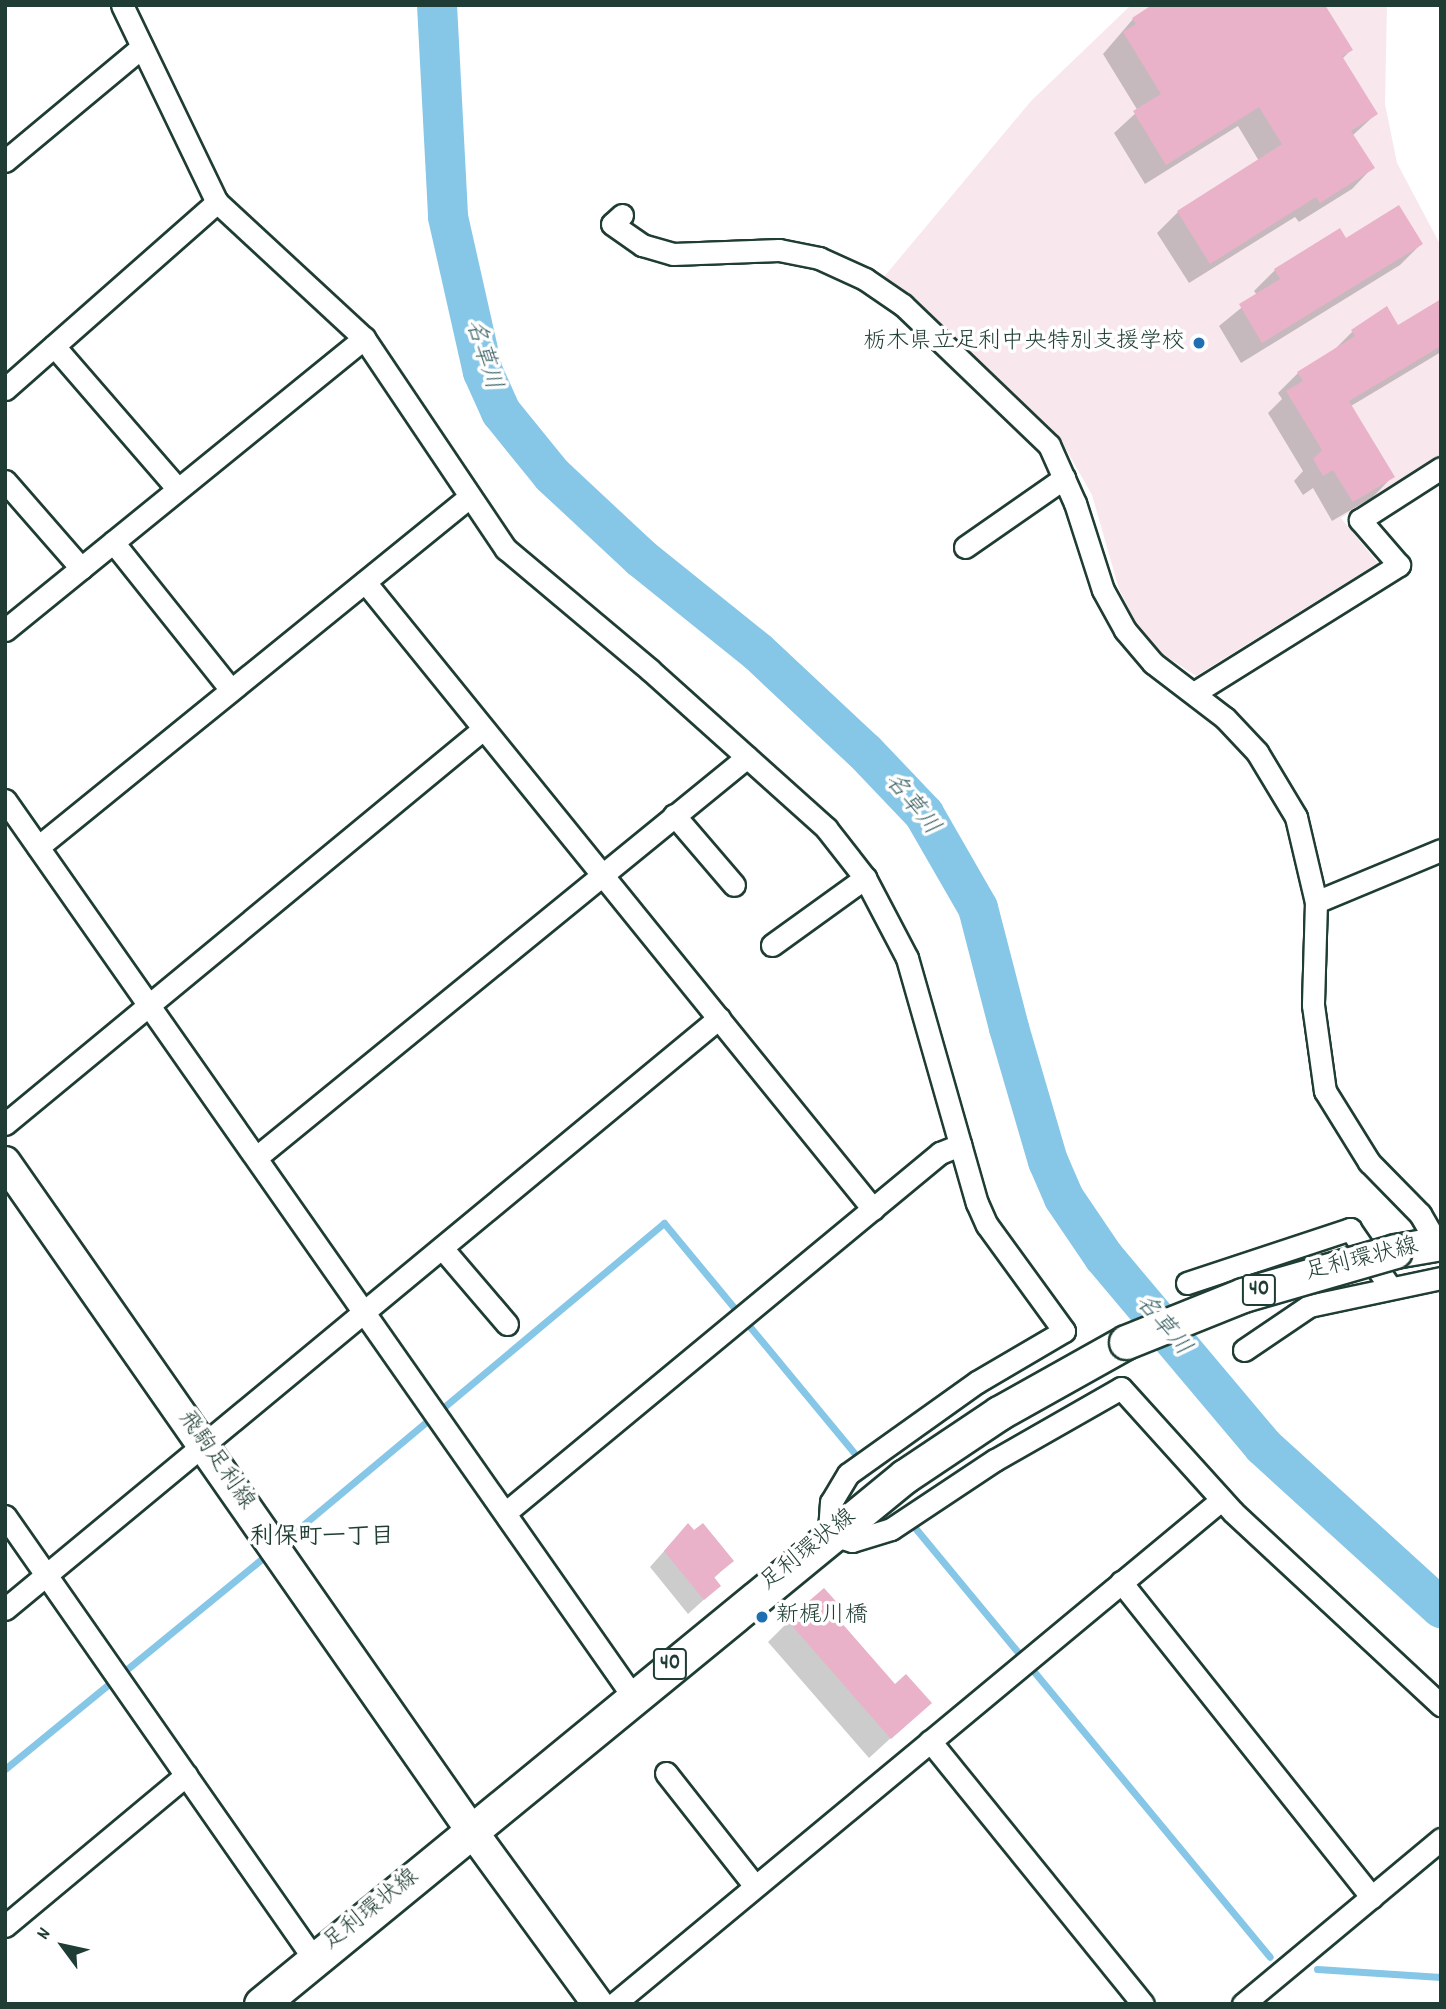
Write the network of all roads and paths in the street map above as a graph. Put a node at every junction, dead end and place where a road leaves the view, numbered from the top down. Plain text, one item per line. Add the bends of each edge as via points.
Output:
1 (122, 5) edge
2 (142, 47) junction
3 (5, 161) edge
4 (217, 202) junction
5 (622, 215) dead end
6 (363, 338) junction
7 (54, 346) junction
8 (5, 389) edge
9 (1441, 468) edge
10 (1064, 478) junction
11 (5, 481) edge
12 (178, 489) junction
13 (468, 498) junction
14 (113, 542) junction
15 (965, 547) dead end
16 (81, 568) junction
17 (365, 582) junction
18 (5, 630) edge
19 (231, 690) junction
20 (1194, 693) junction
21 (482, 730) junction
22 (747, 757) junction
23 (5, 800) edge
24 (674, 816) junction
25 (38, 847) junction
26 (1441, 850) edge
27 (601, 875) junction
28 (865, 878) junction
29 (734, 885) dead end
30 (1316, 902) junction
31 (772, 944) dead end
32 (148, 1003) junction
33 (719, 1018) junction
34 (5, 1124) edge
35 (960, 1145) junction
36 (258, 1156) junction
37 (5, 1162) edge
38 (873, 1209) junction
39 (1439, 1243) edge
40 (442, 1248) junction
41 (1441, 1278) edge
42 (1187, 1283) dead end
43 (1390, 1287) junction
44 (364, 1313) junction
45 (507, 1324) dead end
46 (1244, 1350) dead end
47 (204, 1446) junction
48 (1221, 1500) junction
49 (505, 1513) junction
50 (5, 1516) edge
51 (829, 1534) junction
52 (47, 1575) junction
53 (1121, 1582) junction
54 (5, 1609) edge
55 (632, 1695) junction
56 (1441, 1705) edge
57 (930, 1741) junction
58 (666, 1773) dead end
59 (186, 1775) junction
60 (471, 1830) junction
61 (1441, 1839) edge
62 (755, 1886) junction
63 (1372, 1897) junction
64 (5, 1926) edge
65 (314, 1959) junction
66 (261, 2004) edge
67 (598, 2004) edge
68 (614, 2004) edge
69 (1143, 2004) edge
70 (1243, 2004) edge

1 - 2 street
2 - 3 street
2 - 4 street
4 - 6 street
4 - 7 street
5 - 10 street via 612,224 642,245 673,254 779,250 819,258 865,279 904,305 1049,445
6 - 12 street
6 - 13 street
7 - 8 street
7 - 12 street
9 - 20 street via 1360,520 1399,565
10 - 15 street
10 - 20 street via 1103,590 1125,630 1153,663
11 - 16 street
12 - 14 street
13 - 17 street
13 - 22 street via 506,549
14 - 16 street
14 - 19 street
16 - 18 street
17 - 19 street
17 - 21 street
19 - 25 street
20 - 30 street via 1226,718 1257,752 1296,817
21 - 27 street
21 - 32 street
22 - 24 street
22 - 28 street via 826,828
23 - 25 street
24 - 27 street
24 - 29 street
25 - 32 street
26 - 30 street
27 - 33 street
27 - 36 street
28 - 31 street
28 - 35 street via 919,990
30 - 39 street via 1314,1005 1325,1091 1369,1162 1420,1214
32 - 34 street
32 - 36 street
33 - 38 street
33 - 40 street
35 - 38 street via 940,1153
35 - 51 street via 987,1225 1064,1331 976,1382 848,1474 831,1502
36 - 44 street
37 - 47 main road, 飛駒足利線
38 - 49 street
39 - 51 main road, 足利環状線 / 40, bridge via 1395,1251 1243,1295 1126,1342 999,1413
40 - 44 street
40 - 45 street
41 - 43 street
42 - 43 street via 1350,1229
43 - 46 street via 1309,1306
44 - 47 street
44 - 49 street
47 - 52 street
47 - 60 main road, 飛駒足利線
48 - 51 street via 1121,1388 995,1460 891,1529 852,1541
48 - 53 street
48 - 56 street
49 - 55 street
50 - 52 street
51 - 55 main road, 足利環状線 / 40
52 - 54 street
52 - 59 street
53 - 57 street
53 - 63 street
55 - 60 main road, 足利環状線 / 40
57 - 62 street
57 - 69 street
58 - 62 street
59 - 64 street
59 - 65 street
60 - 65 main road, 足利環状線 / 40
60 - 67 main road, 飛駒足利線
61 - 63 street
62 - 68 street
63 - 70 street
65 - 66 main road, 足利環状線 / 40

